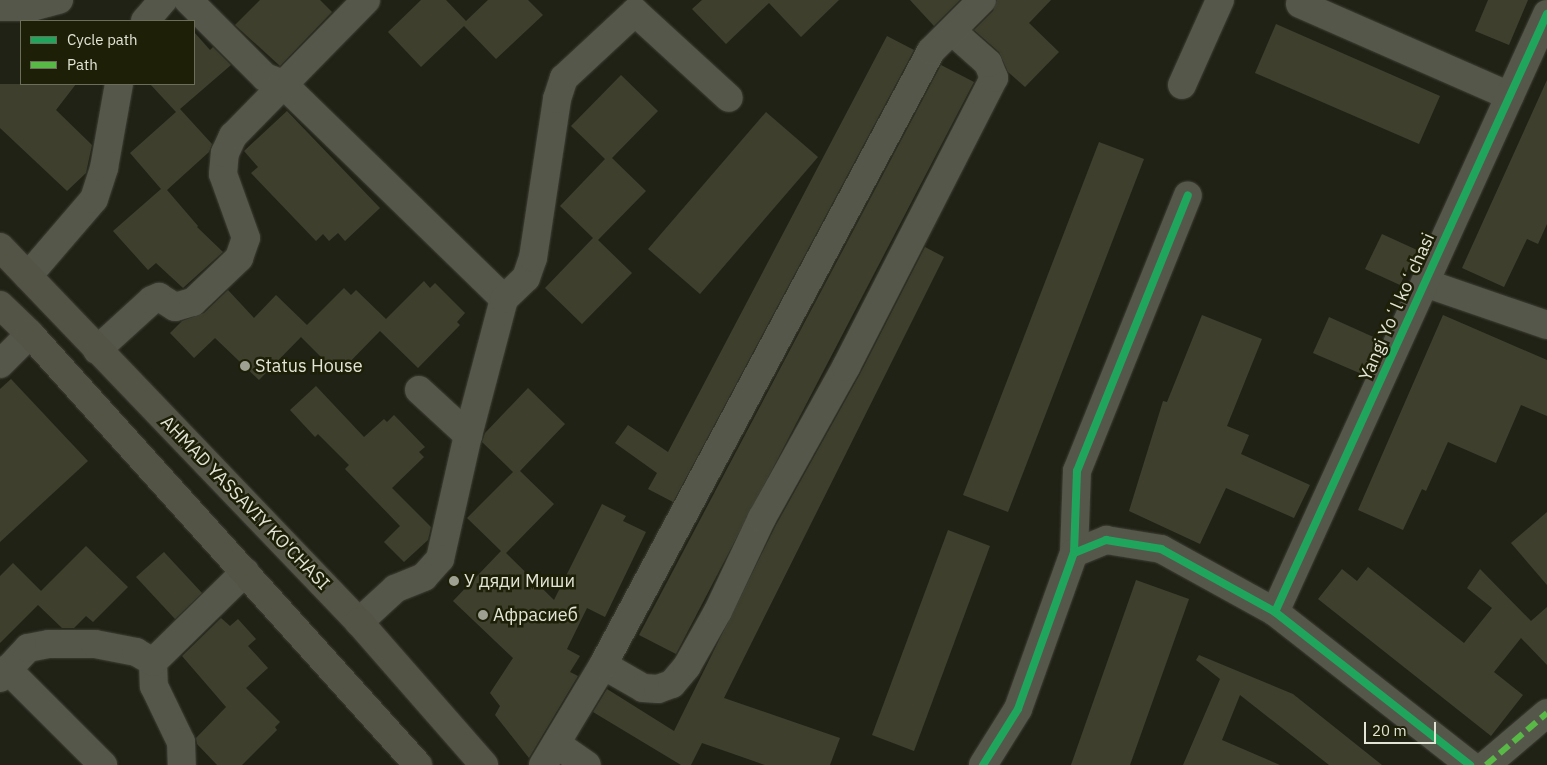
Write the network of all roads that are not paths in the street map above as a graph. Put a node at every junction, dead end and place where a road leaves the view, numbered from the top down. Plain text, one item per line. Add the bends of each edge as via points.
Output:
1 (59, 0) edge
2 (164, 0) edge
3 (188, 0) edge
4 (366, 0) edge
5 (982, 0) edge
6 (1220, 0) edge
7 (635, 4) edge
8 (1300, 4) dead end
9 (0, 6) edge
10 (1547, 14) edge
11 (146, 20) edge
12 (952, 31) junction
13 (283, 84) junction
14 (119, 85) edge
15 (1182, 85) dead end
16 (1510, 96) junction
17 (729, 98) dead end
18 (1188, 195) dead end
19 (0, 247) edge
20 (28, 276) junction
21 (1425, 282) junction
22 (504, 299) junction
23 (0, 305) edge
24 (1547, 325) edge
25 (30, 334) junction
26 (97, 350) junction
27 (0, 364) edge
28 (419, 390) dead end
29 (468, 435) junction
30 (1074, 553) junction
31 (245, 572) junction
32 (1275, 612) junction
33 (359, 622) junction
34 (153, 662) junction
35 (603, 664) junction
36 (4, 673) edge
37 (1547, 713) edge
38 (550, 755) edge
39 (103, 765) edge
40 (182, 765) edge
41 (418, 765) edge
42 (484, 765) edge
43 (587, 765) edge
44 (982, 765) edge
45 (1470, 765) edge
46 (1486, 765) edge

1 - 9 street via 32,7
2 - 11 street
3 - 13 street via 265,78
4 - 13 street
5 - 12 street
6 - 15 street
7 - 17 street
7 - 22 street via 564,78 557,99 533,258 526,278
8 - 16 street
10 - 16 street, Yangi Yoʻl koʻchasi
12 - 35 street via 931,51
12 - 35 street via 988,63 994,78 846,367 762,518 718,611 687,666 672,684 658,689 642,688
13 - 22 street
13 - 26 street via 232,136 225,153 223,174 246,238 239,258 193,302 174,307 159,297 152,300
14 - 20 street via 104,168 94,200
16 - 21 street, Yangi Yoʻl koʻchasi
18 - 30 street via 1077,471
19 - 20 main road, AHMAD YASSAVIY KO'CHASI
20 - 26 main road, AHMAD YASSAVIY KO'CHASI
21 - 24 street
21 - 32 street, Yangi Yoʻl koʻchasi
22 - 29 street
23 - 25 main road
25 - 27 street
25 - 31 main road
26 - 33 main road, AHMAD YASSAVIY KO'CHASI
28 - 29 street
29 - 33 street via 440,559 424,578 395,589
30 - 32 street via 1106,540 1161,548
30 - 44 street via 1018,709
31 - 34 street
31 - 41 main road
32 - 45 street
33 - 42 main road, AHMAD YASSAVIY KO'CHASI
34 - 36 street via 136,652 95,644 49,644 28,648
34 - 40 street via 154,686 181,742
35 - 38 street
36 - 39 street
37 - 46 street
38 - 43 street

